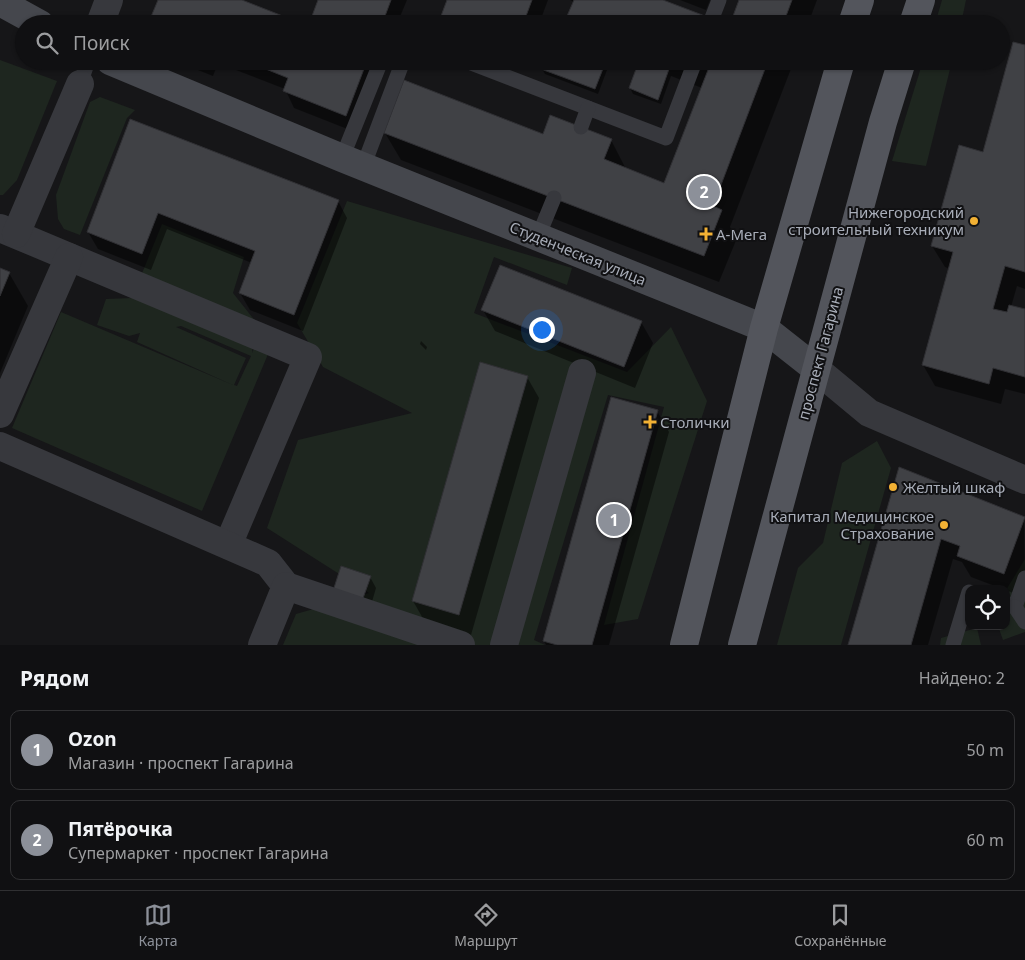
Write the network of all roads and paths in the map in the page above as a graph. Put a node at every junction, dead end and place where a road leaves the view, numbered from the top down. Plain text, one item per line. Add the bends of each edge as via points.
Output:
1 (109, 0) edge
2 (719, 0) edge
3 (860, 0) edge
4 (921, 0) edge
5 (0, 2) edge
6 (24, 15) edge
7 (103, 15) edge
8 (713, 15) edge
9 (855, 15) edge
10 (916, 15) edge
11 (132, 70) edge
12 (378, 70) edge
13 (398, 70) edge
14 (489, 70) edge
15 (692, 70) edge
16 (838, 70) edge
17 (899, 70) edge
18 (84, 73) edge
19 (588, 108) junction
20 (581, 127) dead end
21 (352, 162) junction
22 (554, 198) dead end
23 (8, 231) edge
24 (538, 238) junction
25 (69, 257) junction
26 (764, 328) junction
27 (816, 369) junction
28 (582, 373) dead end
29 (0, 414) edge
30 (0, 446) edge
31 (1025, 480) edge
32 (228, 545) junction
33 (1025, 578) edge
34 (286, 586) junction
35 (965, 606) edge
36 (1015, 607) edge
37 (1025, 622) edge
38 (262, 645) edge
39 (461, 645) edge
40 (504, 645) edge
41 (684, 645) edge
42 (742, 645) edge
43 (953, 645) edge

1 - 7 street
2 - 8 lane
3 - 9 main road
4 - 10 main road
5 - 6 main road
11 - 21 main road, Студенческая улица
12 - 21 lane
13 - 21 lane
14 - 19 lane
15 - 19 lane via 666,138
16 - 26 main road
17 - 27 main road, проспект Гагарина
18 - 23 street
19 - 20 lane
21 - 24 main road, Студенческая улица
22 - 24 lane
23 - 25 street
24 - 26 main road, Студенческая улица
25 - 29 street
25 - 32 street via 308,357
26 - 27 main road, Студенческая улица
26 - 41 main road
27 - 31 street, Студенческая улица via 869,413
27 - 42 main road, проспект Гагарина
28 - 40 street
30 - 32 street
32 - 34 street via 268,563
33 - 36 lane
34 - 38 street
34 - 39 street
35 - 43 lane
36 - 37 lane

